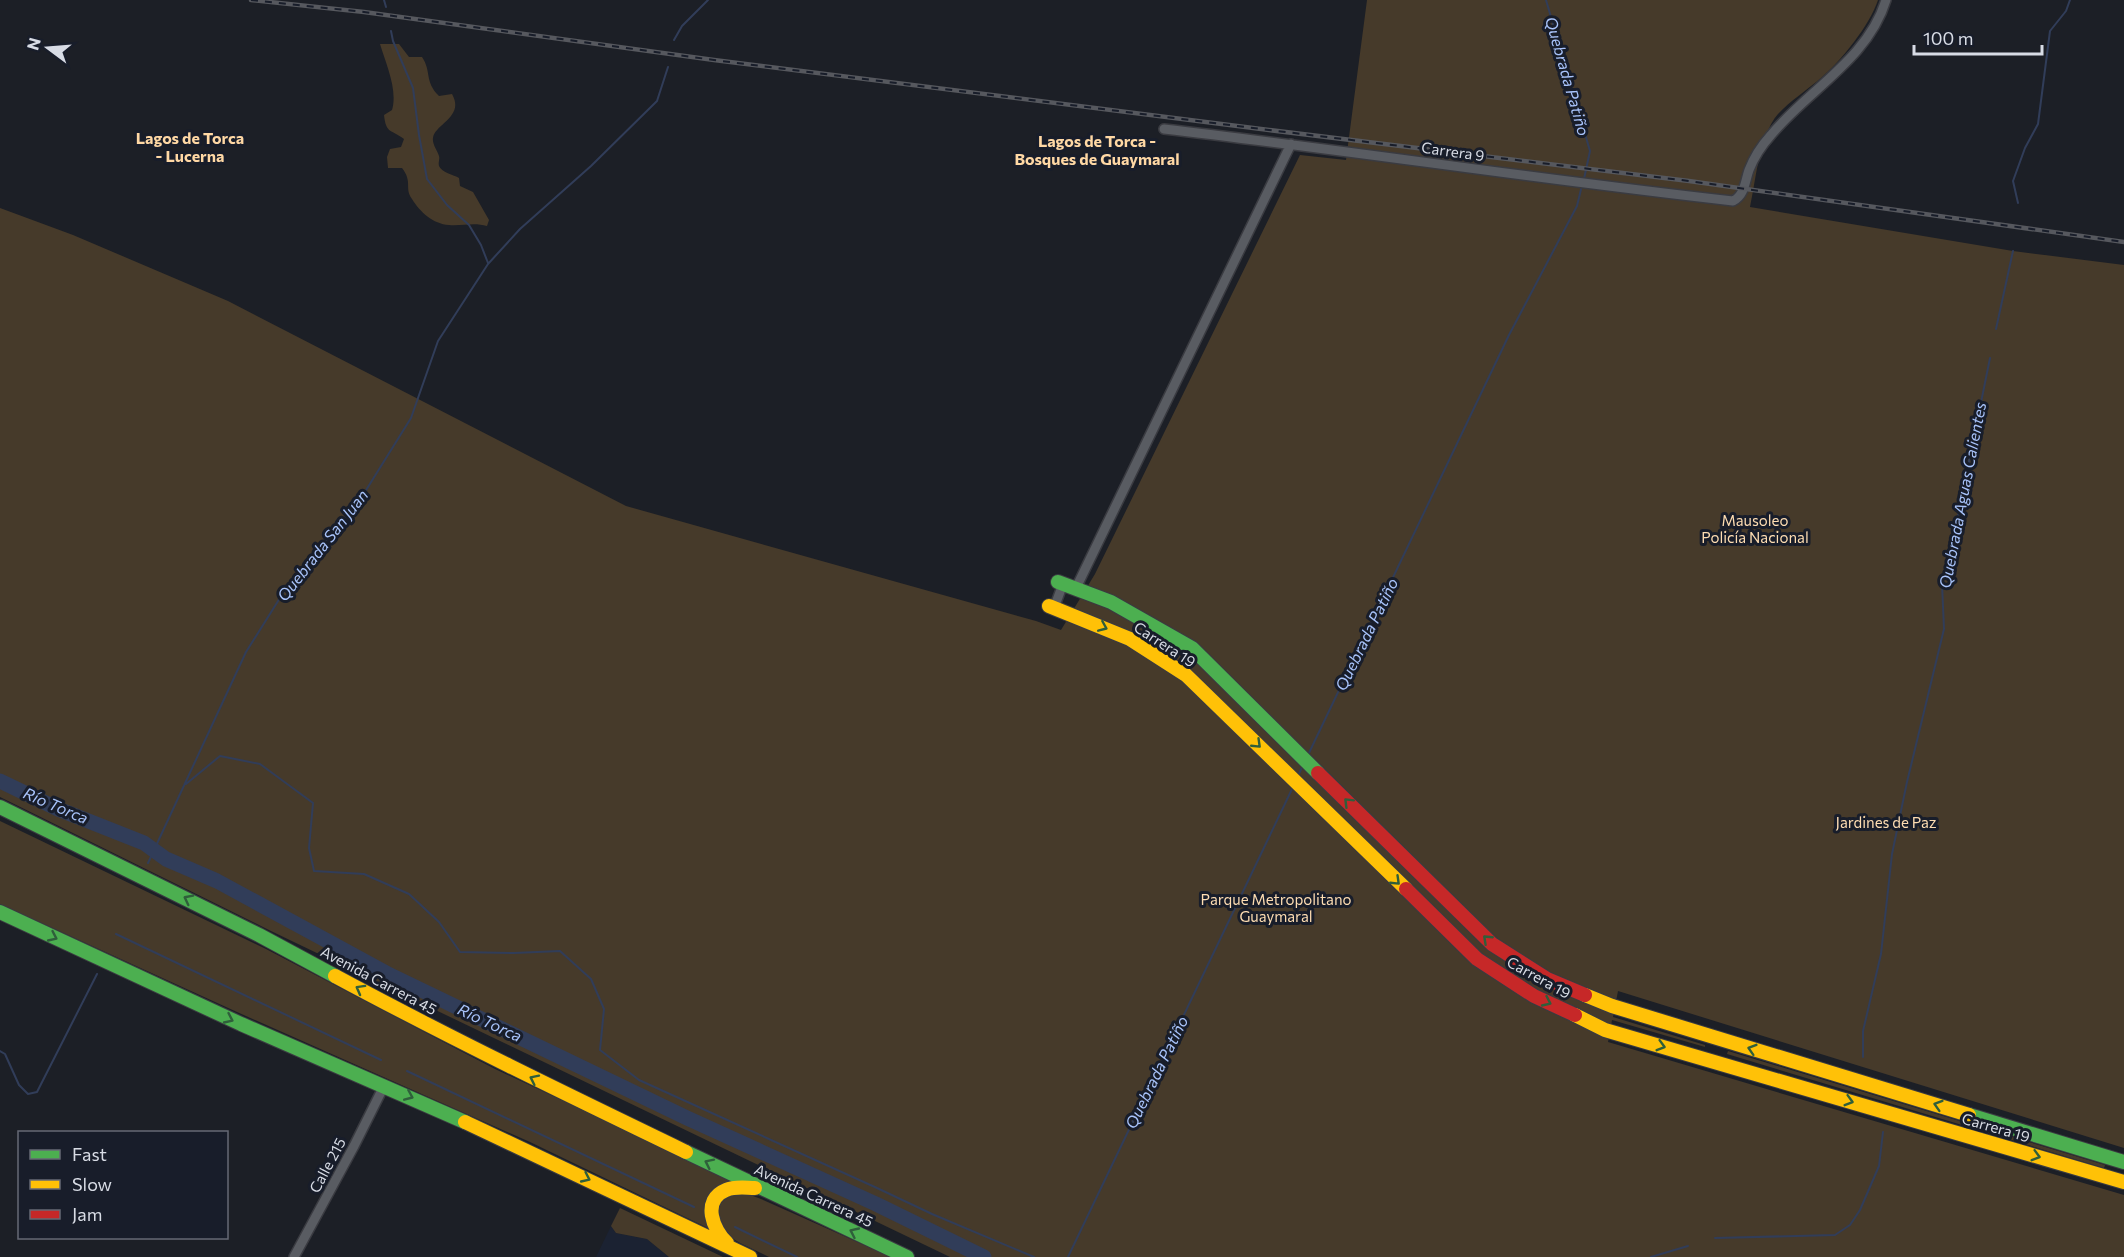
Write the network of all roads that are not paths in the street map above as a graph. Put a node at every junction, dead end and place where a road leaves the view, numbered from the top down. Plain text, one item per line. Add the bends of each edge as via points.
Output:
1 (1886, 0) edge
2 (1164, 129) dead end
3 (1291, 144) junction
4 (1066, 585) junction
5 (1051, 607) joint
6 (0, 807) edge
7 (0, 912) edge
8 (384, 1086) junction
9 (2124, 1162) edge
10 (2124, 1182) edge
11 (762, 1188) junction
12 (734, 1249) junction
13 (294, 1257) edge
14 (750, 1257) edge
15 (907, 1257) edge

1 - 3 street, Carrera 9 via 1868,36 1762,145 1744,189 1733,201 1577,184
2 - 3 street, Carrera 9
3 - 4 street
4 - 5 street
9 -> 4 main road, Carrera 19 via 1612,1006 1546,979 1492,944 1192,648 1139,615
5 -> 10 main road, Carrera 19 via 1130,639 1186,675 1477,959 1534,996 1605,1030
11 -> 6 main road, Avenida Carrera 45 via 531,1078 259,934
7 -> 8 main road
8 -> 12 main road
8 - 13 street, Calle 215
11 - 12 main road via 725,1190 711,1208 716,1230
15 -> 11 main road, Avenida Carrera 45
12 - 14 main road

